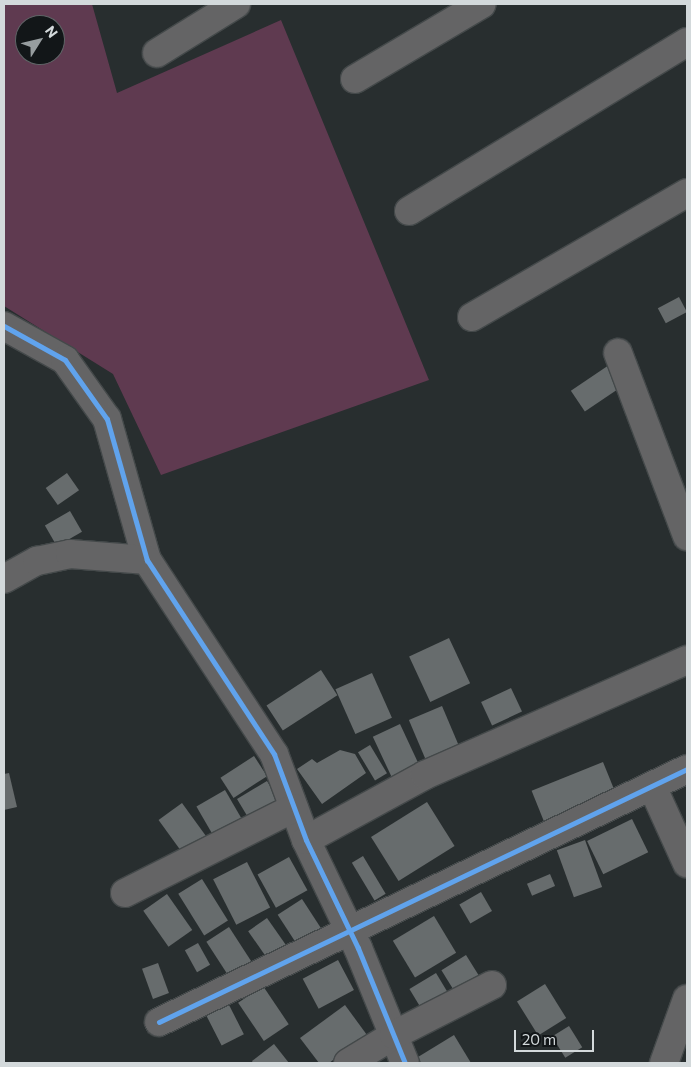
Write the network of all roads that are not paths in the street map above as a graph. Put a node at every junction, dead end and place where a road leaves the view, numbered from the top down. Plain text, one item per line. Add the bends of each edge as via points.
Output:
1 (482, 4) edge
2 (219, 7) edge
3 (687, 42) edge
4 (157, 53) dead end
5 (355, 79) dead end
6 (687, 193) edge
7 (409, 211) dead end
8 (472, 317) dead end
9 (4, 326) edge
10 (618, 353) dead end
11 (687, 536) edge
12 (147, 560) junction
13 (4, 579) edge
14 (687, 660) edge
15 (687, 769) edge
16 (652, 786) junction
17 (294, 808) junction
18 (306, 840) junction
19 (687, 863) edge
20 (125, 893) dead end
21 (348, 929) junction
22 (492, 985) dead end
23 (687, 999) edge
24 (159, 1022) dead end
25 (394, 1035) junction
26 (348, 1063) edge
27 (405, 1063) edge
28 (664, 1063) edge

1 - 5 street
2 - 4 street
3 - 7 street
6 - 8 street
9 - 12 street via 65,360 107,418
10 - 11 street
12 - 13 street via 70,554 37,560
12 - 17 street via 274,754
14 - 18 street via 425,775
15 - 16 street
16 - 19 street
16 - 21 street
17 - 18 street
17 - 20 street
18 - 21 street
21 - 24 street
21 - 25 street
22 - 25 street
23 - 28 street
25 - 26 street
25 - 27 street

